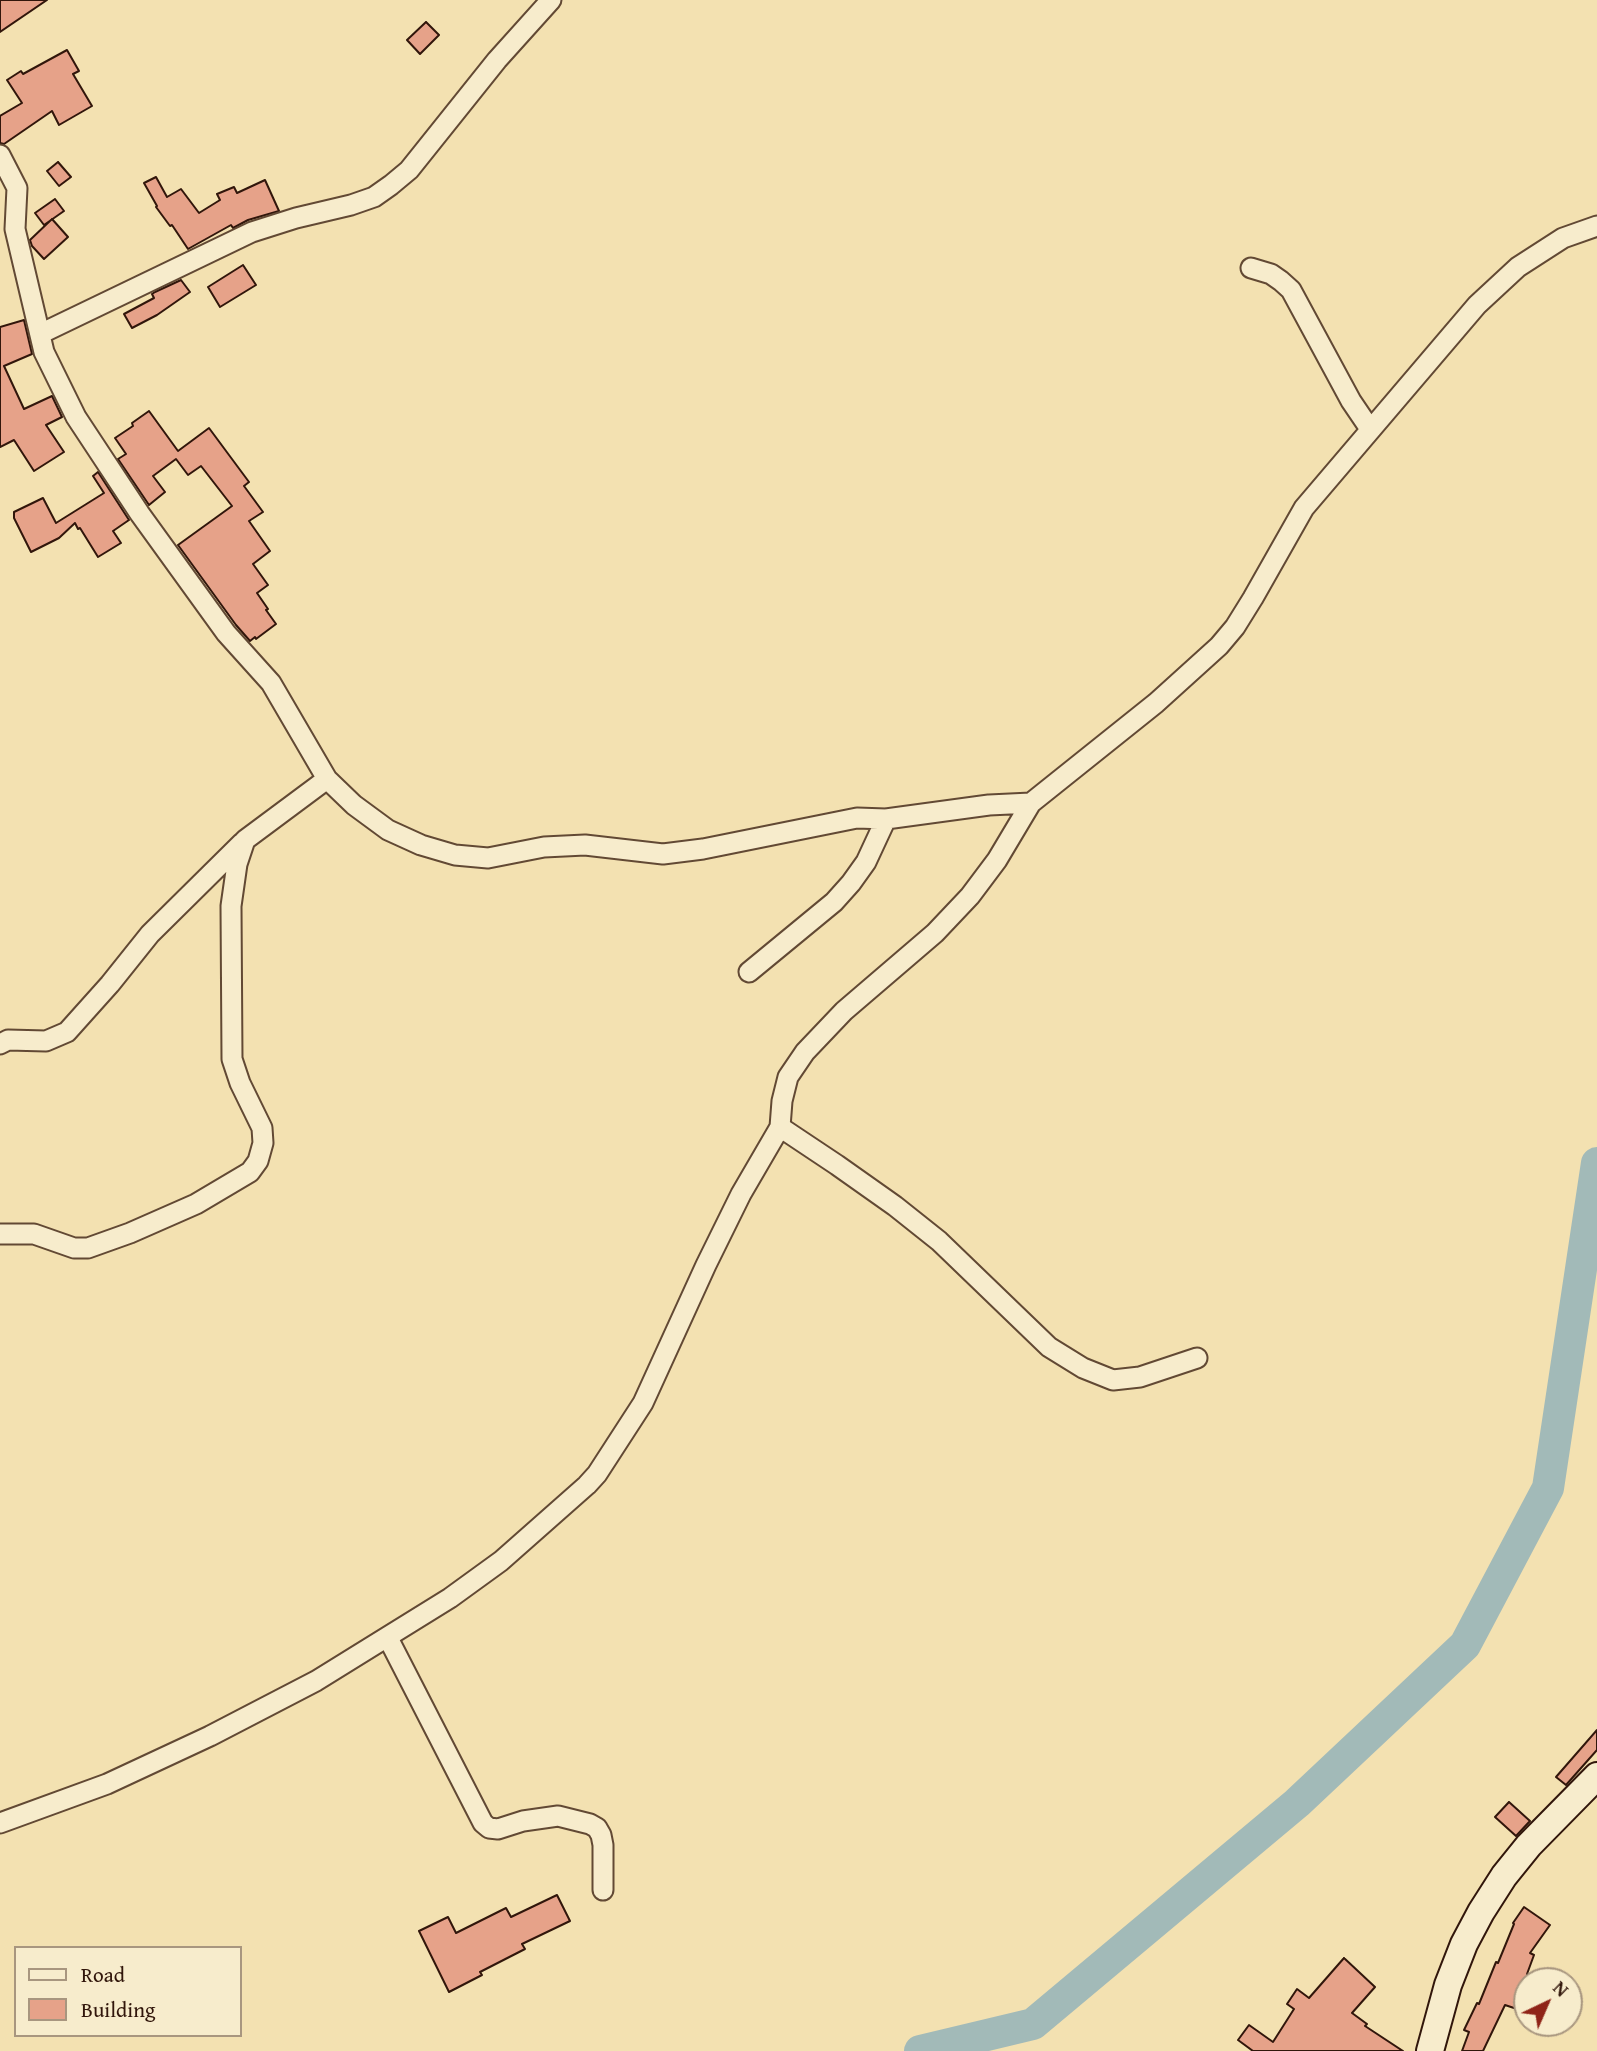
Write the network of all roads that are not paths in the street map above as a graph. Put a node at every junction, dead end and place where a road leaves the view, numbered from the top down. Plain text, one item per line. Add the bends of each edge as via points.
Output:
1 (551, 0) edge
2 (0, 155) edge
3 (1597, 226) edge
4 (1251, 268) dead end
5 (40, 334) junction
6 (1370, 429) junction
7 (327, 779) junction
8 (1031, 803) junction
9 (886, 818) junction
10 (245, 840) junction
11 (749, 971) dead end
12 (0, 1044) edge
13 (780, 1127) junction
14 (0, 1234) edge
15 (1197, 1358) dead end
16 (388, 1638) junction
17 (1597, 1776) edge
18 (0, 1823) edge
19 (603, 1890) dead end
20 (1430, 2051) edge

1 - 5 street via 409,170 374,197 253,232
2 - 5 street via 17,188 15,229
3 - 6 street via 1563,238 1518,267 1477,305
4 - 6 street via 1271,274 1291,290
5 - 7 street via 76,417 226,633 271,684
6 - 8 street via 1304,508 1253,598 1219,646
7 - 9 street via 388,830 455,855 488,858 584,845 663,854 847,820
7 - 10 street
8 - 9 street
8 - 13 street via 998,860 970,896 804,1052 788,1077
9 - 11 street via 866,862 835,902
10 - 12 street via 150,934 67,1032 46,1041
10 - 14 street via 231,906 232,1059 262,1128 258,1161 250,1172 196,1204 88,1248 74,1248 34,1234
13 - 15 street via 895,1206 939,1241 1049,1347 1083,1368 1113,1380 1140,1377
13 - 16 street via 718,1241 643,1403 597,1474 501,1561
16 - 18 street via 210,1736 107,1783
16 - 19 street via 483,1824 498,1829 558,1816 597,1828 603,1846
17 - 20 main road via 1529,1846 1481,1912 1448,1986

